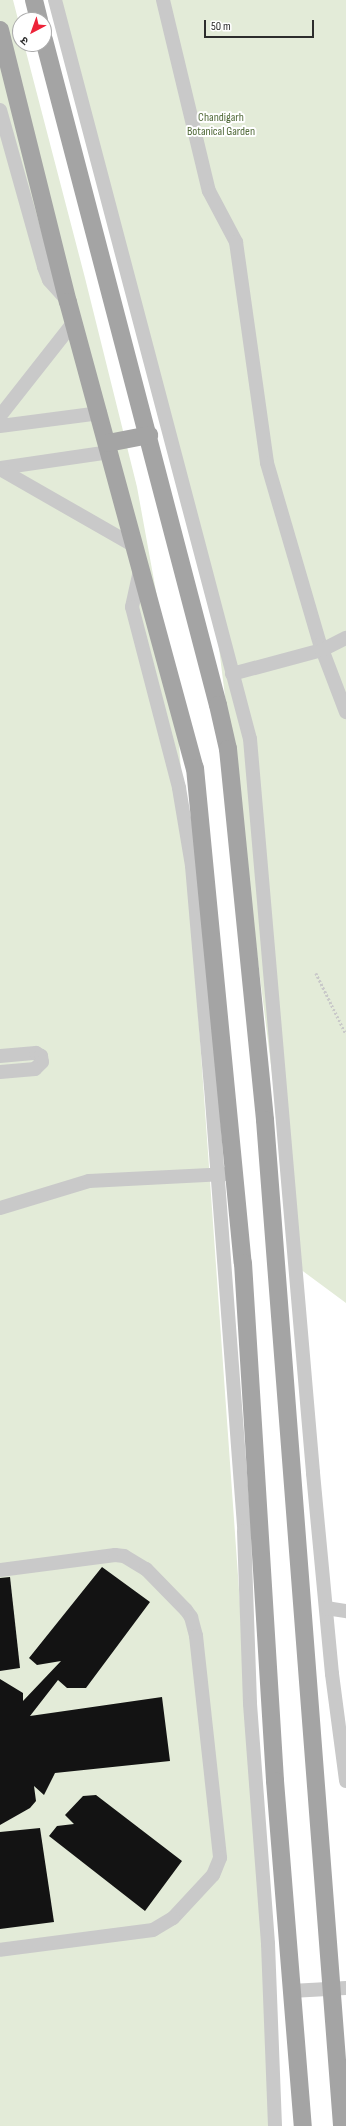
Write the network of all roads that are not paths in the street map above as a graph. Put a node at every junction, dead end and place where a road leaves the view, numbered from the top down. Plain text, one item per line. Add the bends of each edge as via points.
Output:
1 (34, 0) edge
2 (55, 0) edge
3 (163, 0) edge
4 (37, 12) edge
5 (0, 30) edge
6 (47, 52) edge
7 (0, 110) edge
8 (68, 302) junction
9 (74, 322) junction
10 (100, 414) junction
11 (0, 416) edge
12 (0, 426) edge
13 (148, 435) junction
14 (109, 448) junction
15 (0, 469) edge
16 (136, 547) junction
17 (346, 638) edge
18 (322, 650) junction
19 (232, 674) junction
20 (346, 712) edge
21 (0, 1056) edge
22 (0, 1072) edge
23 (226, 1174) junction
24 (0, 1208) edge
25 (0, 1570) edge
26 (326, 1608) junction
27 (346, 1611) edge
28 (346, 1781) edge
29 (0, 1950) edge
30 (339, 1989) edge
31 (291, 1991) junction
32 (275, 2126) edge
33 (303, 2126) edge
34 (342, 2126) edge

1 - 4 main road
2 - 19 street
3 - 18 street via 209,191 236,242 267,463
5 - 8 main road
6 - 13 main road
7 - 8 street via 44,267 49,280
8 - 9 main road
9 - 10 main road
9 - 11 street
10 - 12 street
10 - 14 main road
13 - 14 main road
13 - 30 main road via 228,748 265,1120
14 - 15 street
14 - 16 main road
15 - 16 street
16 - 23 main road via 195,768
17 - 18 street
18 - 19 street
18 - 20 street
19 - 26 street via 250,739
21 - 22 street via 36,1053 41,1056 42,1062 35,1069
23 - 24 street via 88,1181
23 - 31 main road via 243,1263
23 - 32 street via 250,1704 268,1944
25 - 29 street via 115,1555 124,1556 146,1569 186,1610 191,1617 196,1636 220,1858 213,1875 174,1918 153,1930
26 - 27 street
26 - 28 street
30 - 31 street
30 - 34 main road
31 - 33 main road

